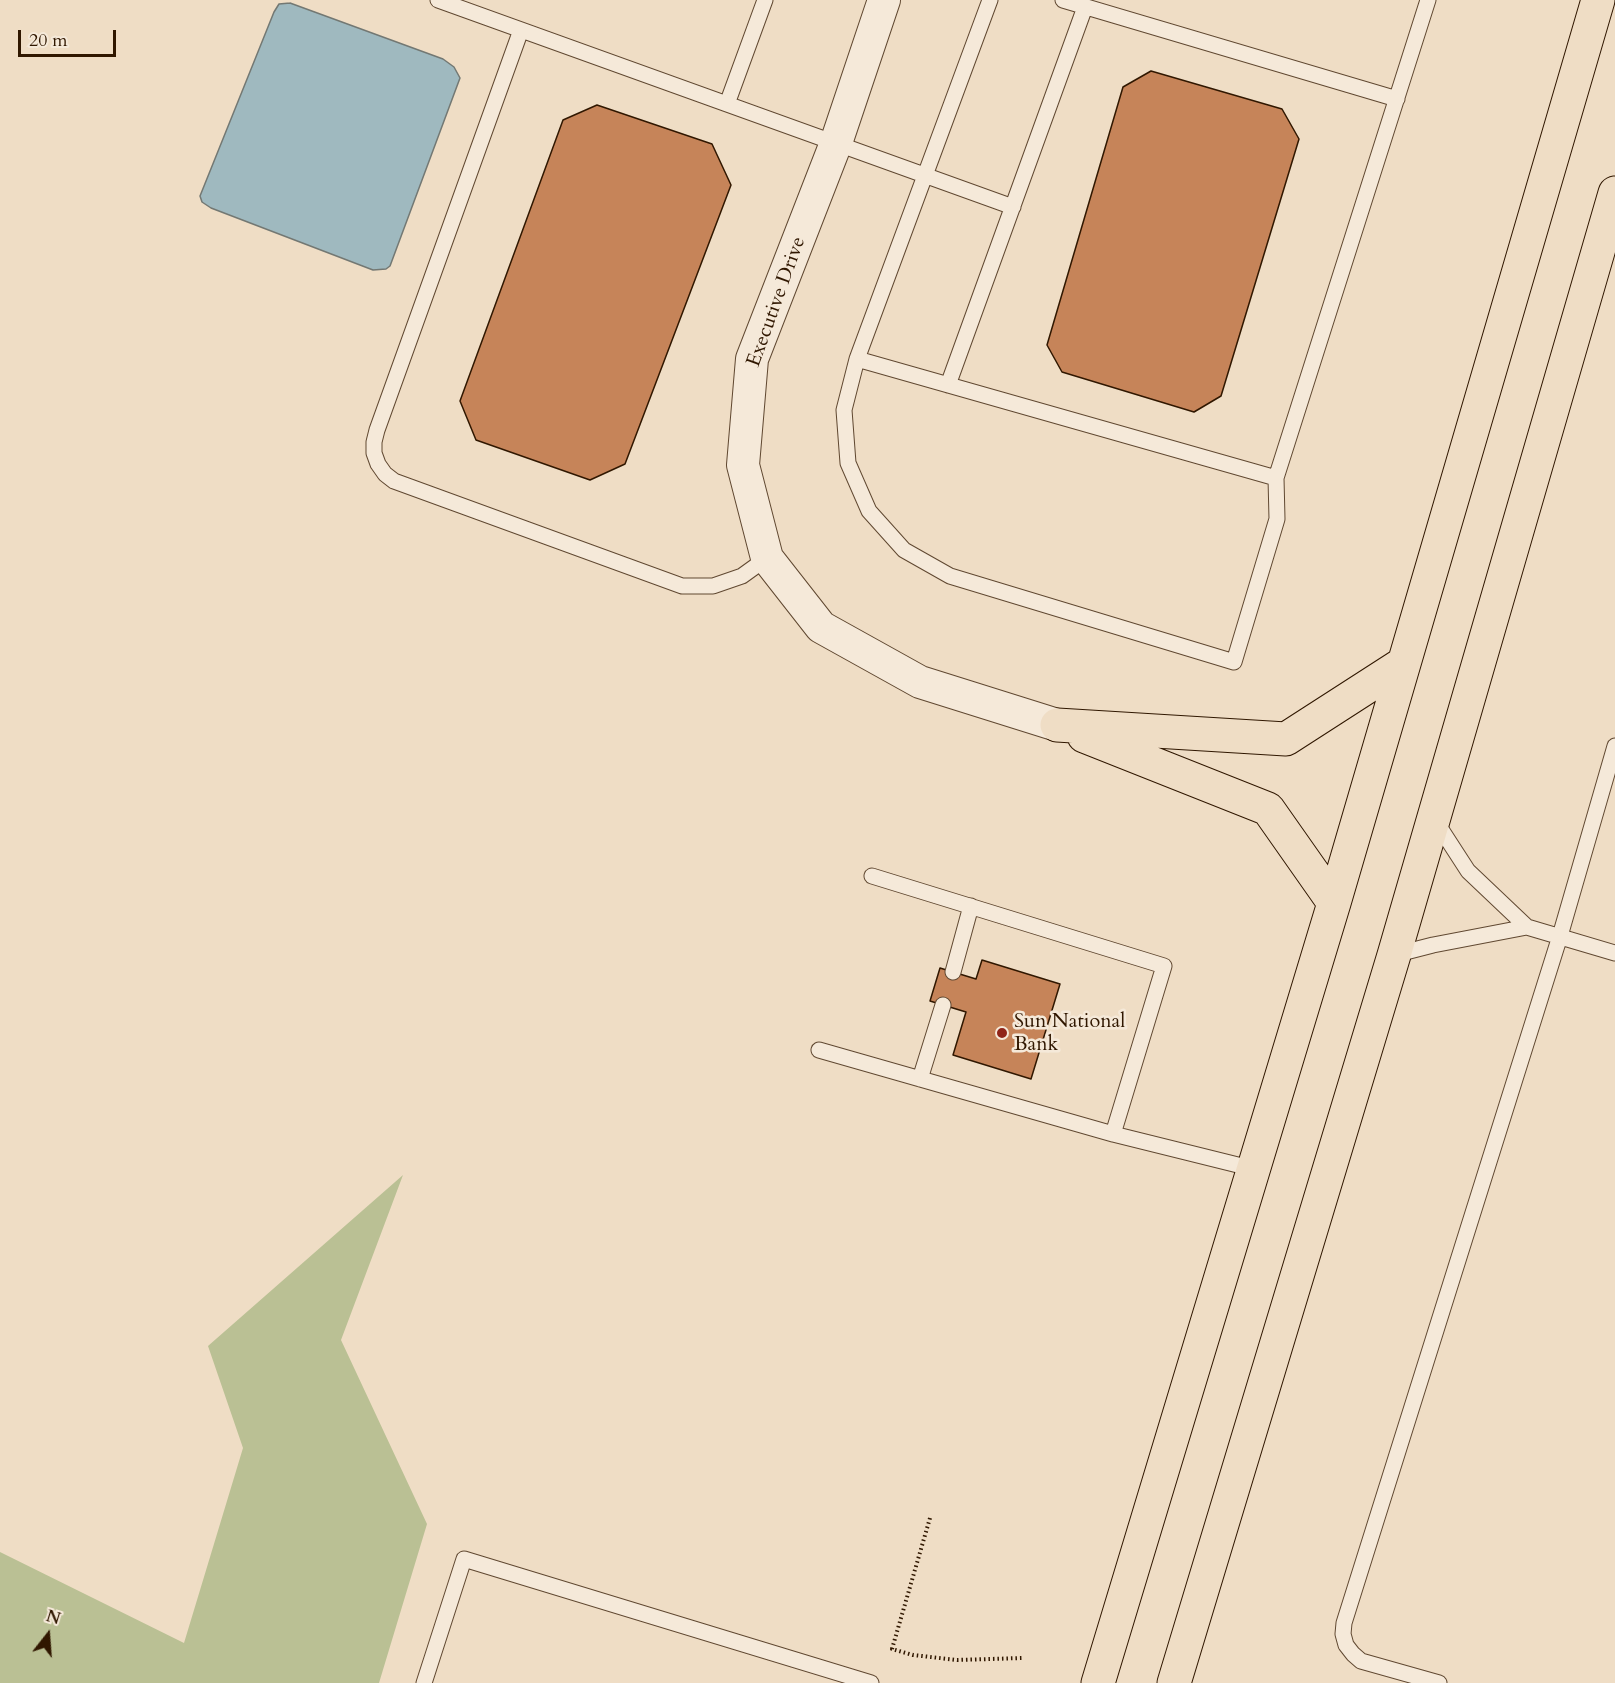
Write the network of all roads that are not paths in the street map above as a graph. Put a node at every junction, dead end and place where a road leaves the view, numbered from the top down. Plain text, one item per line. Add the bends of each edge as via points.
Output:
1 (438, 0) edge
2 (765, 0) edge
3 (884, 0) edge
4 (990, 0) edge
5 (1063, 0) edge
6 (1428, 0) edge
7 (1598, 0) edge
8 (1085, 7) junction
9 (521, 30) junction
10 (1397, 99) junction
11 (727, 104) junction
12 (836, 143) junction
13 (925, 175) junction
14 (1615, 193) edge
15 (1013, 207) junction
16 (856, 359) junction
17 (948, 385) junction
18 (1276, 478) junction
19 (767, 558) junction
20 (1404, 663) junction
21 (1057, 725) junction
22 (1615, 746) edge
23 (1434, 818) junction
24 (872, 876) dead end
25 (1334, 903) junction
26 (971, 906) junction
27 (1527, 927) junction
28 (1560, 936) junction
29 (1615, 953) edge
30 (1394, 955) junction
31 (953, 972) dead end
32 (943, 1005) dead end
33 (819, 1050) dead end
34 (920, 1078) junction
35 (1113, 1134) junction
36 (1254, 1169) junction
37 (424, 1683) edge
38 (871, 1683) edge
39 (1098, 1683) edge
40 (1174, 1683) edge
41 (1439, 1683) edge

1 - 9 lane
2 - 11 lane
3 - 12 street, Executive Drive
4 - 13 lane
5 - 8 lane
6 - 10 lane
7 - 20 highway
8 - 10 lane
8 - 15 lane
9 - 11 lane
9 - 19 lane via 377,430 374,453 378,464 394,481 682,586 713,586 742,576
10 - 18 lane
11 - 12 lane
12 - 13 lane
12 - 19 street, Executive Drive via 752,359 743,465
13 - 15 lane
13 - 16 lane
14 - 23 highway
15 - 17 lane
16 - 17 lane
16 - 18 lane via 843,410 848,463 869,511 904,550 950,576 1234,662 1277,519
17 - 18 lane
19 - 21 street, Executive Drive via 821,627 920,682
20 - 21 highway via 1286,739
20 - 25 highway
21 - 25 highway via 1268,808
22 - 28 lane
23 - 27 lane via 1468,871
23 - 30 highway
24 - 26 lane
25 - 36 highway
26 - 31 lane
26 - 35 lane via 1164,966
27 - 28 lane
27 - 30 lane
28 - 29 lane
28 - 41 lane via 1344,1623 1346,1645 1361,1661
30 - 40 highway
32 - 34 lane
33 - 34 lane
34 - 35 lane
35 - 36 lane
36 - 39 highway
37 - 38 lane via 464,1559

